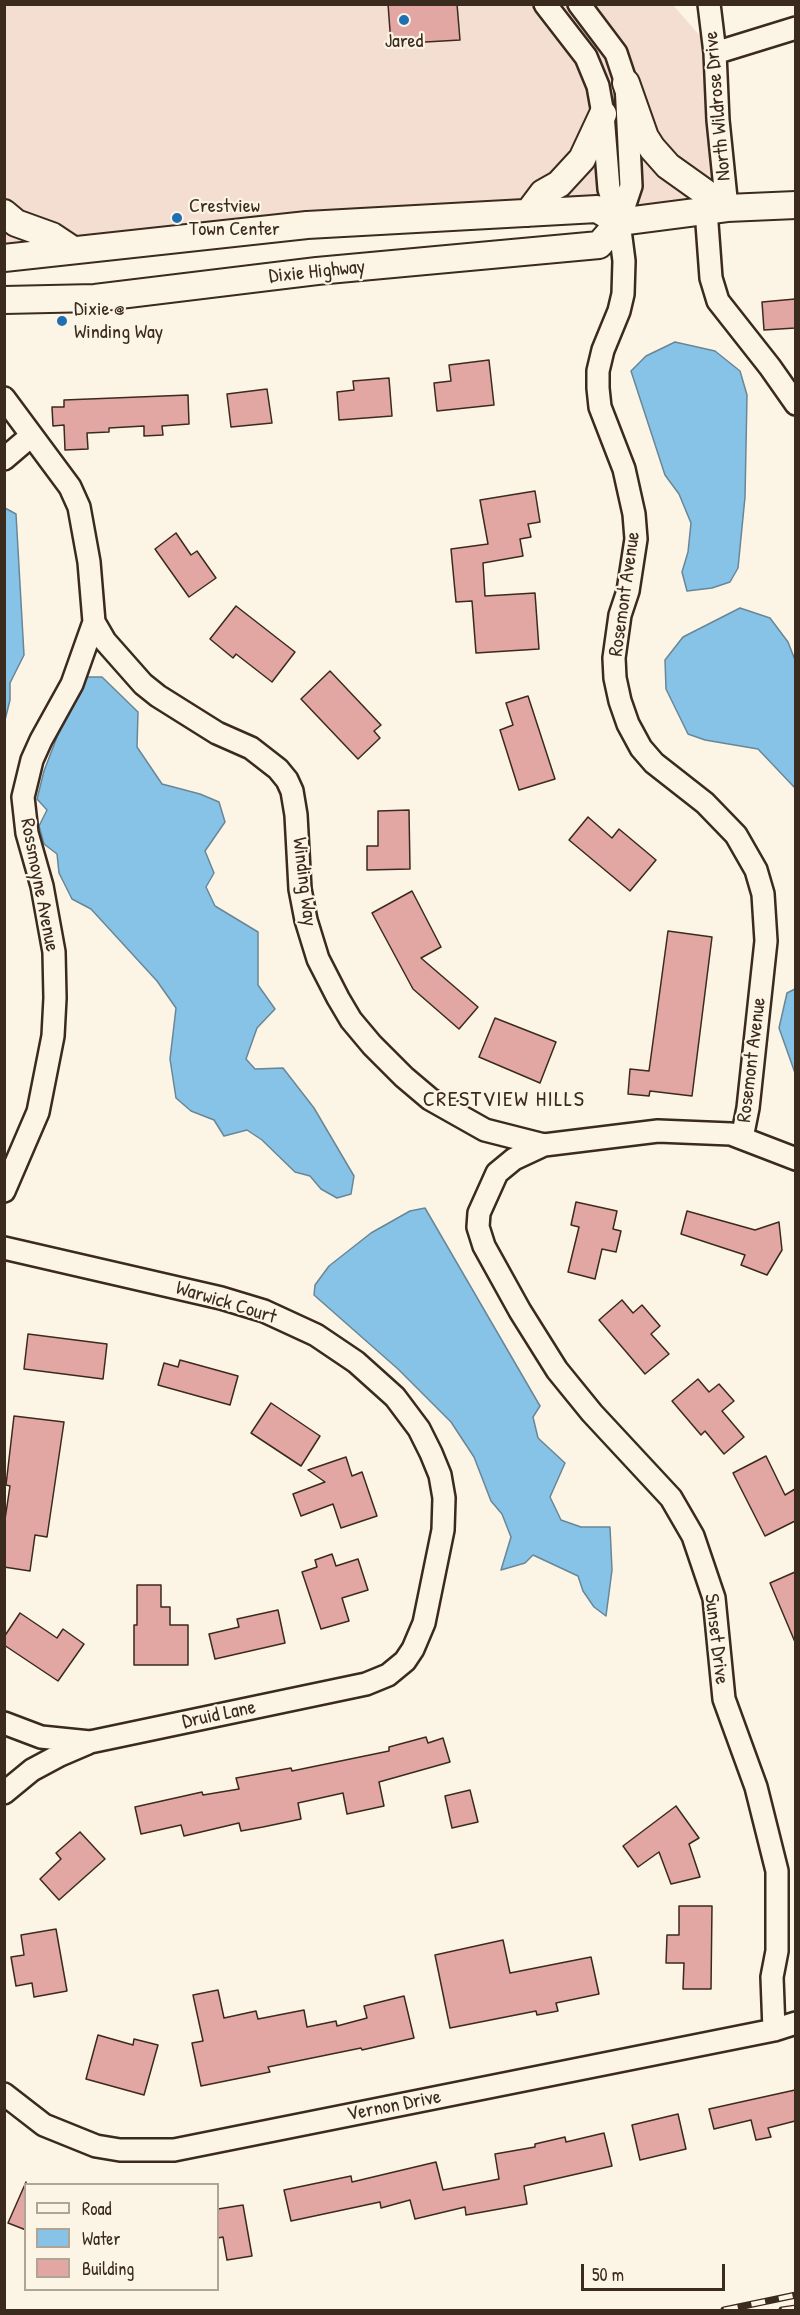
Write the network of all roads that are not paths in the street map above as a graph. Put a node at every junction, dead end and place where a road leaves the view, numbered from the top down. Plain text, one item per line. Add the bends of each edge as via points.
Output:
1 (545, 4) edge
2 (579, 4) edge
3 (709, 4) edge
4 (795, 28) edge
5 (716, 53) junction
6 (626, 83) junction
7 (603, 114) junction
8 (795, 205) edge
9 (717, 209) junction
10 (4, 213) edge
11 (528, 213) junction
12 (619, 222) junction
13 (73, 250) junction
14 (4, 258) edge
15 (4, 300) edge
16 (4, 398) edge
17 (795, 404) edge
18 (31, 436) junction
19 (4, 459) edge
20 (94, 622) junction
21 (485, 1130) junction
22 (742, 1138) junction
23 (544, 1144) junction
24 (795, 1160) edge
25 (497, 1173) junction
26 (4, 1191) edge
27 (4, 1248) edge
28 (405, 1661) joint
29 (4, 1723) edge
30 (90, 1743) junction
31 (4, 1793) edge
32 (795, 2023) edge
33 (774, 2030) junction
34 (4, 2094) edge

1 - 7 street, Rosemont Avenue via 586,57 598,86
2 - 6 street via 616,53
3 - 5 street, North Wildrose Drive
4 - 5 street
5 - 9 street, North Wildrose Drive
6 - 9 main road via 652,148
6 - 12 street via 631,186
7 - 11 main road via 582,159 559,184 543,193
7 - 12 street, Rosemont Avenue via 609,189
8 - 9 main road
9 - 12 main road
9 - 17 street, North Wildrose Drive via 711,278 718,301
10 - 13 main road via 16,223 52,236
11 - 12 main road via 597,209
11 - 13 main road via 307,225
12 - 15 main road, Dixie Highway via 599,245 317,271 94,298
12 - 22 street, Rosemont Avenue via 623,294 603,350 598,388 600,407 630,491 635,531 628,591 616,637 615,678 628,724 641,748 721,817 756,870 763,894 766,941
13 - 14 main road
16 - 18 street, Winding Way
18 - 19 street
18 - 20 street, Winding Way via 70,487 79,507 90,562
20 - 21 street, Winding Way via 105,641 143,684 217,733 251,748 287,780 296,815 300,890 306,920 318,959 338,998 372,1045 404,1077 430,1099
20 - 26 street, Rossmoyne Avenue via 72,684 32,760 23,797 27,833 42,885 54,952 55,998 53,1036 38,1112
21 - 23 street, Winding Way
21 - 25 street via 497,1152
22 - 23 street, Winding Way via 731,1134 658,1131
22 - 24 street, Winding Way
23 - 25 street, Sunset Drive
25 - 33 street, Sunset Drive via 479,1213 478,1227 484,1246 557,1370 670,1498 693,1536 714,1598 724,1699 756,1787 777,1871
27 - 28 street, Warwick Court via 264,1311 357,1362 394,1397 419,1429 431,1453 444,1498 443,1530 424,1623
28 - 30 street, Druid Lane via 388,1675 366,1684
29 - 30 street, Druid Lane via 41,1737
30 - 31 street via 32,1770
32 - 33 street, Vernon Drive
33 - 34 street, Vernon Drive via 174,2151 129,2151 96,2145 44,2125

